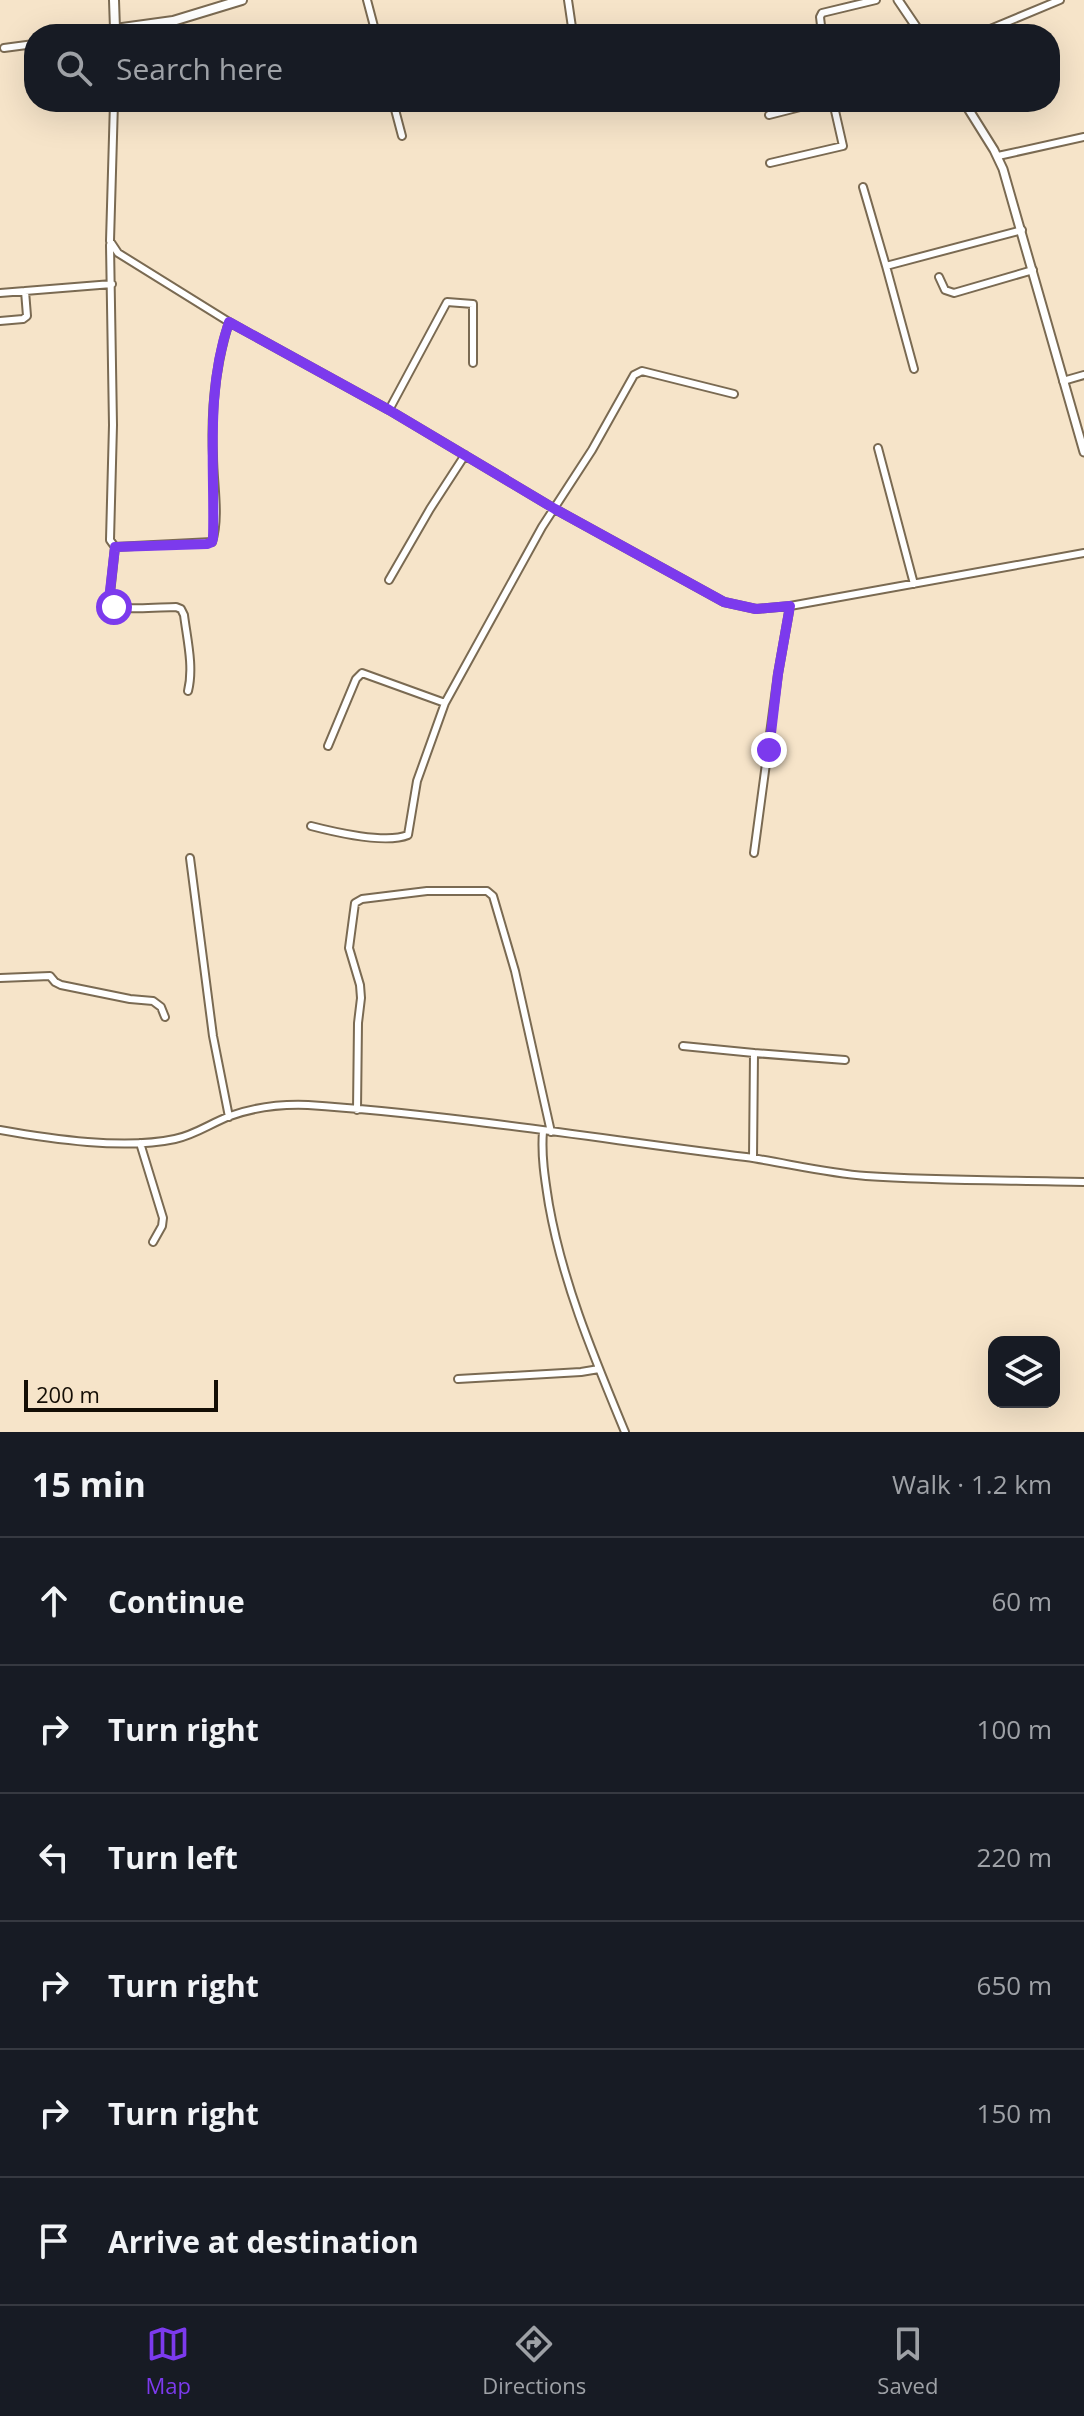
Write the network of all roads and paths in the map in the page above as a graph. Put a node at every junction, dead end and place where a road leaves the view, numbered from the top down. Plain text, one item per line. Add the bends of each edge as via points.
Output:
1 (114, 0) edge
2 (242, 0) edge
3 (367, 0) edge
4 (568, 0) edge
5 (876, 0) edge
6 (898, 0) edge
7 (1060, 0) edge
8 (114, 24) edge
9 (158, 24) edge
10 (373, 24) edge
11 (572, 24) edge
12 (821, 24) edge
13 (914, 24) edge
14 (1002, 24) edge
15 (24, 45) edge
16 (4, 48) dead end
17 (114, 112) edge
18 (396, 112) edge
19 (781, 112) edge
20 (835, 112) edge
21 (970, 112) edge
22 (769, 115) dead end
23 (402, 136) dead end
24 (1084, 137) edge
25 (998, 156) junction
26 (770, 163) dead end
27 (863, 187) dead end
28 (1022, 230) junction
29 (110, 241) junction
30 (886, 266) junction
31 (1033, 270) junction
32 (939, 277) dead end
33 (112, 284) junction
34 (25, 291) junction
35 (0, 293) edge
36 (0, 321) edge
37 (229, 322) junction
38 (473, 363) dead end
39 (914, 369) dead end
40 (1084, 375) edge
41 (1063, 381) junction
42 (734, 394) dead end
43 (389, 410) junction
44 (878, 448) dead end
45 (1084, 452) edge
46 (465, 455) junction
47 (555, 509) junction
48 (115, 547) junction
49 (1084, 553) edge
50 (389, 580) dead end
51 (914, 584) junction
52 (790, 606) junction
53 (188, 691) dead end
54 (445, 703) junction
55 (328, 746) dead end
56 (311, 826) dead end
57 (754, 853) dead end
58 (190, 858) dead end
59 (0, 978) edge
60 (165, 1017) dead end
61 (683, 1046) dead end
62 (754, 1053) junction
63 (845, 1060) dead end
64 (357, 1110) junction
65 (229, 1117) junction
66 (0, 1130) edge
67 (547, 1132) junction
68 (140, 1143) junction
69 (753, 1158) junction
70 (1084, 1182) edge
71 (153, 1242) dead end
72 (599, 1369) junction
73 (458, 1379) dead end
74 (625, 1432) edge

1 - 8 main road
2 - 9 main road
3 - 10 street
4 - 11 street
5 - 12 street via 822,13
6 - 13 street
7 - 14 street
15 - 16 street
17 - 29 street
18 - 23 street
19 - 22 street
20 - 26 street via 843,146
21 - 25 street
24 - 25 street
25 - 28 street
27 - 30 street
28 - 30 street
28 - 31 street
29 - 33 street
29 - 37 street via 118,253
30 - 39 street
31 - 32 street via 954,293 945,290
31 - 41 street
33 - 34 street
33 - 48 street via 110,540
34 - 35 street
34 - 36 street via 27,316
37 - 43 street
37 - 48 street via 213,402 212,542
38 - 43 street via 473,304 447,302
40 - 41 street
41 - 45 street
42 - 47 street via 637,372
43 - 46 street
44 - 51 street
46 - 47 street
46 - 50 street
47 - 52 street via 724,602 756,609
47 - 54 street
48 - 53 street via 110,604 183,611
49 - 51 street
51 - 52 street
52 - 57 street
54 - 55 street via 362,673
54 - 56 street via 417,781 408,835 381,838
58 - 65 street
59 - 60 street via 50,976 61,985 153,1001
61 - 62 street
62 - 63 street
62 - 69 street
64 - 65 street via 270,1106
64 - 67 street
64 - 67 street via 360,985 349,948 355,903 427,891 487,891 493,896 515,971
65 - 68 street via 196,1133
66 - 68 street
67 - 69 street
67 - 72 street via 542,1157 559,1255
68 - 71 street via 163,1218
69 - 70 street via 864,1176
72 - 73 street
72 - 74 street

